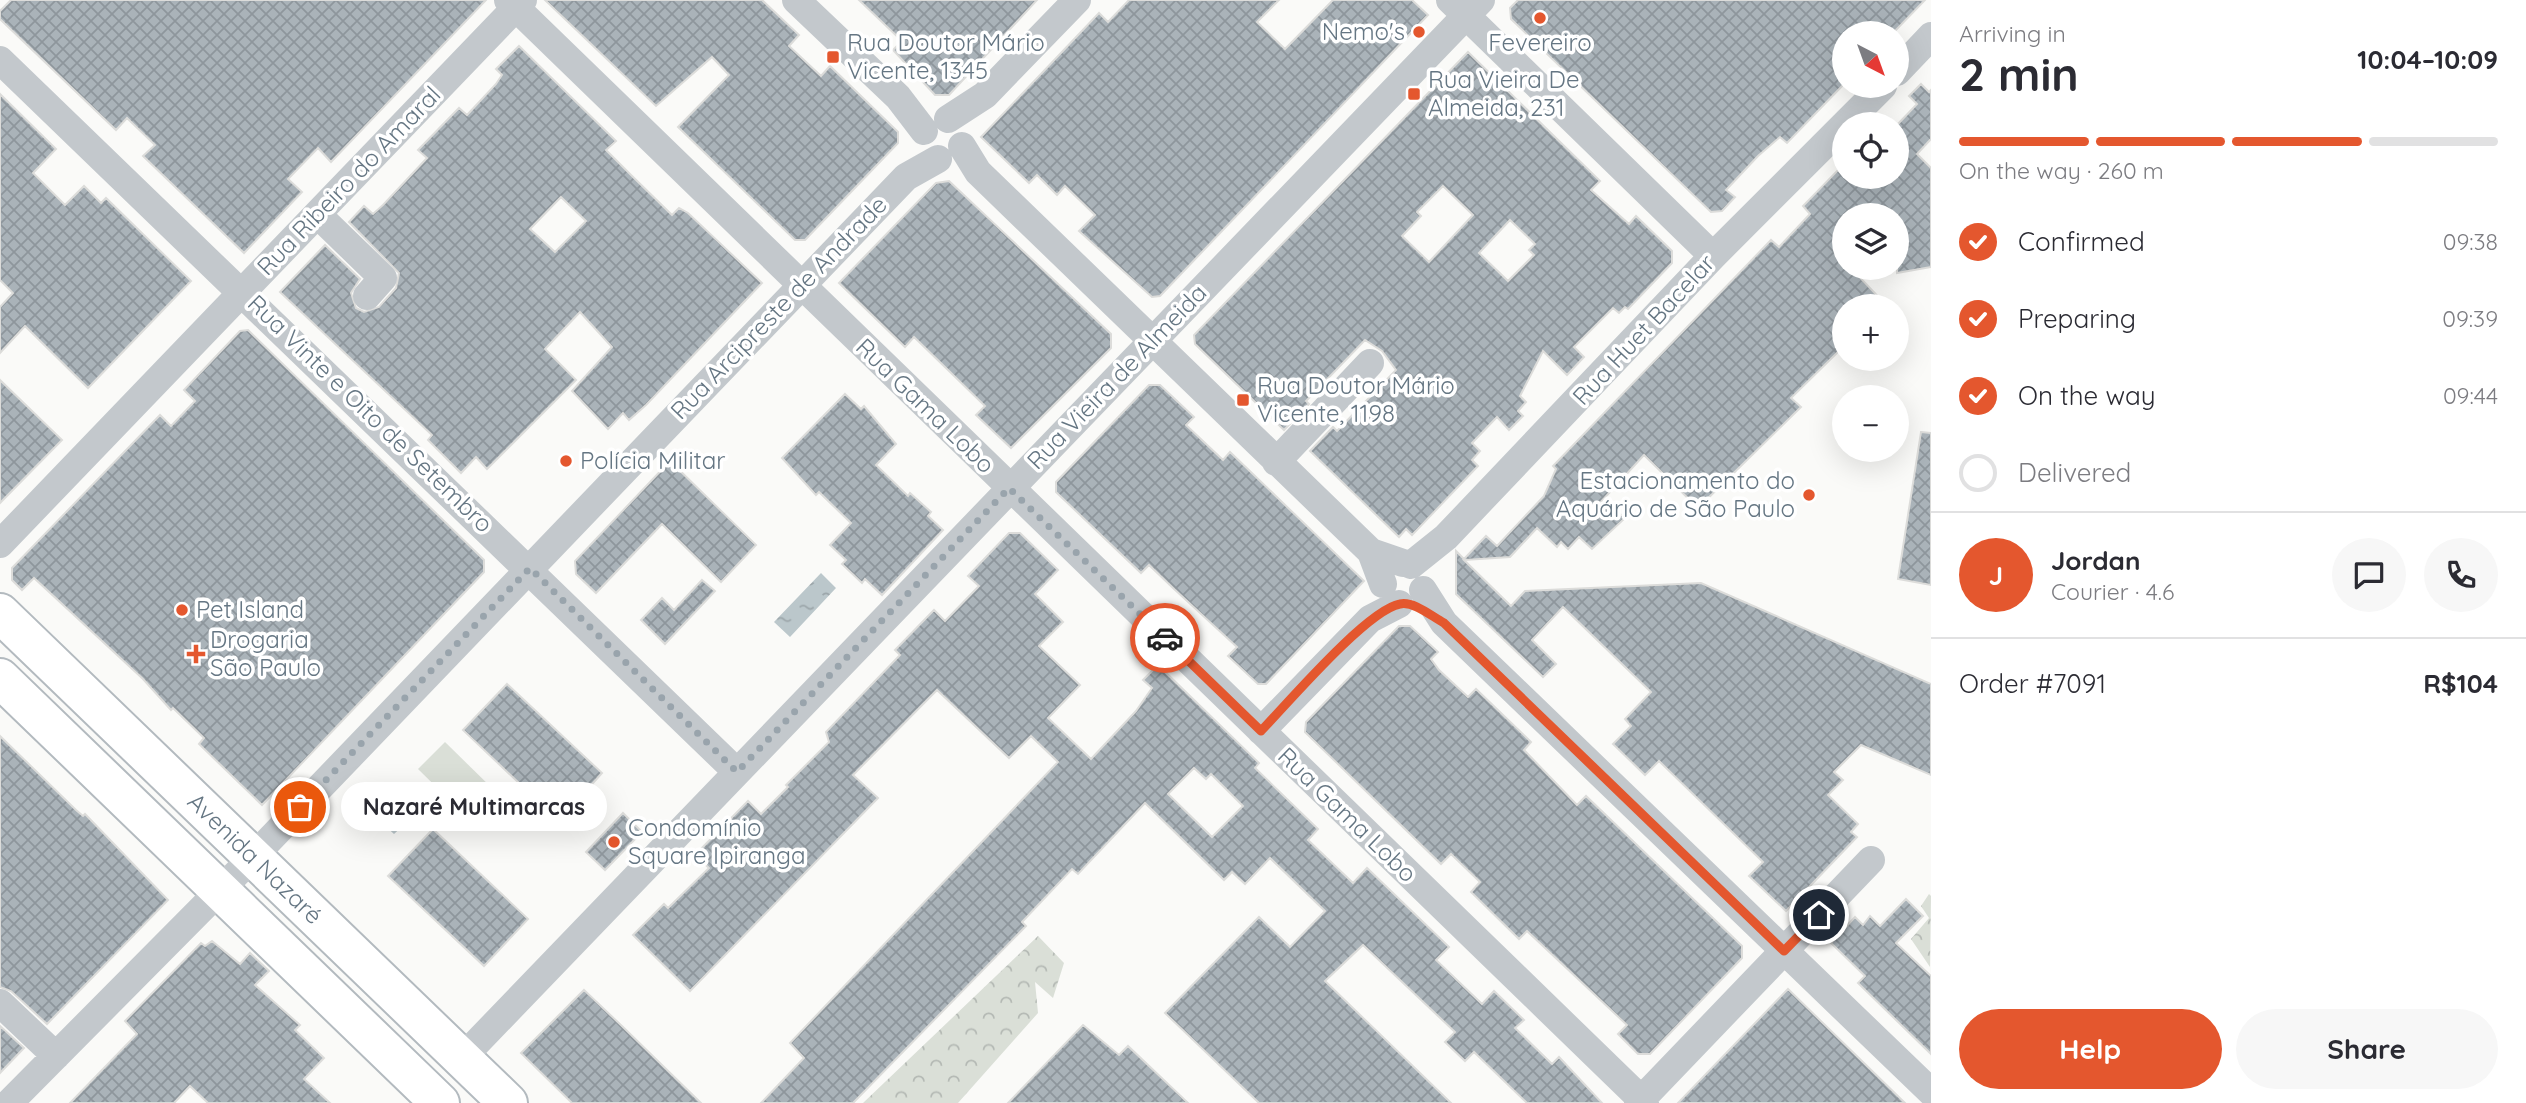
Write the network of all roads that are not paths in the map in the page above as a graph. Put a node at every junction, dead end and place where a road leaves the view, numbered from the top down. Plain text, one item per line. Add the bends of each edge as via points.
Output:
1 (796, 0) edge
2 (1077, 0) edge
3 (515, 3) edge
4 (1466, 5) edge
5 (1931, 36) edge
6 (1909, 59) edge
7 (0, 60) edge
8 (1871, 98) edge
9 (1857, 112) edge
10 (1832, 137) edge
11 (943, 139) junction
12 (318, 215) junction
13 (1713, 256) junction
14 (801, 284) junction
15 (243, 292) junction
16 (366, 296) dead end
17 (1153, 339) junction
18 (1370, 363) dead end
19 (1276, 462) junction
20 (1009, 488) junction
21 (0, 544) edge
22 (530, 568) junction
23 (1404, 585) junction
24 (0, 612) edge
25 (0, 678) edge
26 (1261, 731) junction
27 (737, 772) junction
28 (253, 857) junction
29 (1871, 860) dead end
30 (220, 890) junction
31 (1784, 951) junction
32 (0, 1003) edge
33 (56, 1056) junction
34 (462, 1058) junction
35 (1931, 1092) edge
36 (1642, 1102) edge
37 (9, 1103) edge
38 (440, 1103) edge
39 (508, 1103) edge

1 - 11 street
2 - 11 street
3 - 12 street, Rua Ribeiro do Amaral
3 - 14 street, Rua Gama Lobo
4 - 13 street
4 - 17 street, Rua Vieira de Almeida
5 - 6 street
7 - 15 street, Rua Vinte e Oito de Setembro
8 - 9 street, Rua Huet Bacelar
10 - 13 street, Rua Huet Bacelar
11 - 14 street, Rua Arcipreste de Andrade
11 - 17 street
12 - 15 street, Rua Ribeiro do Amaral
12 - 16 street via 383,278
13 - 23 street, Rua Huet Bacelar
14 - 20 street, Rua Gama Lobo
14 - 22 street, Rua Arcipreste de Andrade
15 - 21 street, Rua Ribeiro do Amaral
15 - 22 street, Rua Vinte e Oito de Setembro
17 - 19 street
17 - 20 street, Rua Vieira de Almeida
18 - 19 street
19 - 23 street
20 - 26 street, Rua Gama Lobo
20 - 27 street, Rua Vieira de Almeida
22 - 27 street, Rua Vinte e Oito de Setembro
22 - 28 street, Rua Arcipreste de Andrade
23 - 26 street, Rua Huet Bacelar
23 - 31 street
24 - 28 main road, Avenida Nazaré
25 - 30 main road, Avenida Nazaré
26 - 36 street, Rua Gama Lobo
27 - 34 street, Rua Vieira de Almeida
28 - 30 street, Rua Arcipreste de Andrade
28 - 34 main road, Avenida Nazaré
29 - 31 street
30 - 33 street, Rua Arcipreste de Andrade
30 - 38 main road, Avenida Nazaré
31 - 35 street
31 - 36 street
32 - 33 street
33 - 37 street, Rua Arcipreste de Andrade
34 - 39 main road, Avenida Nazaré

